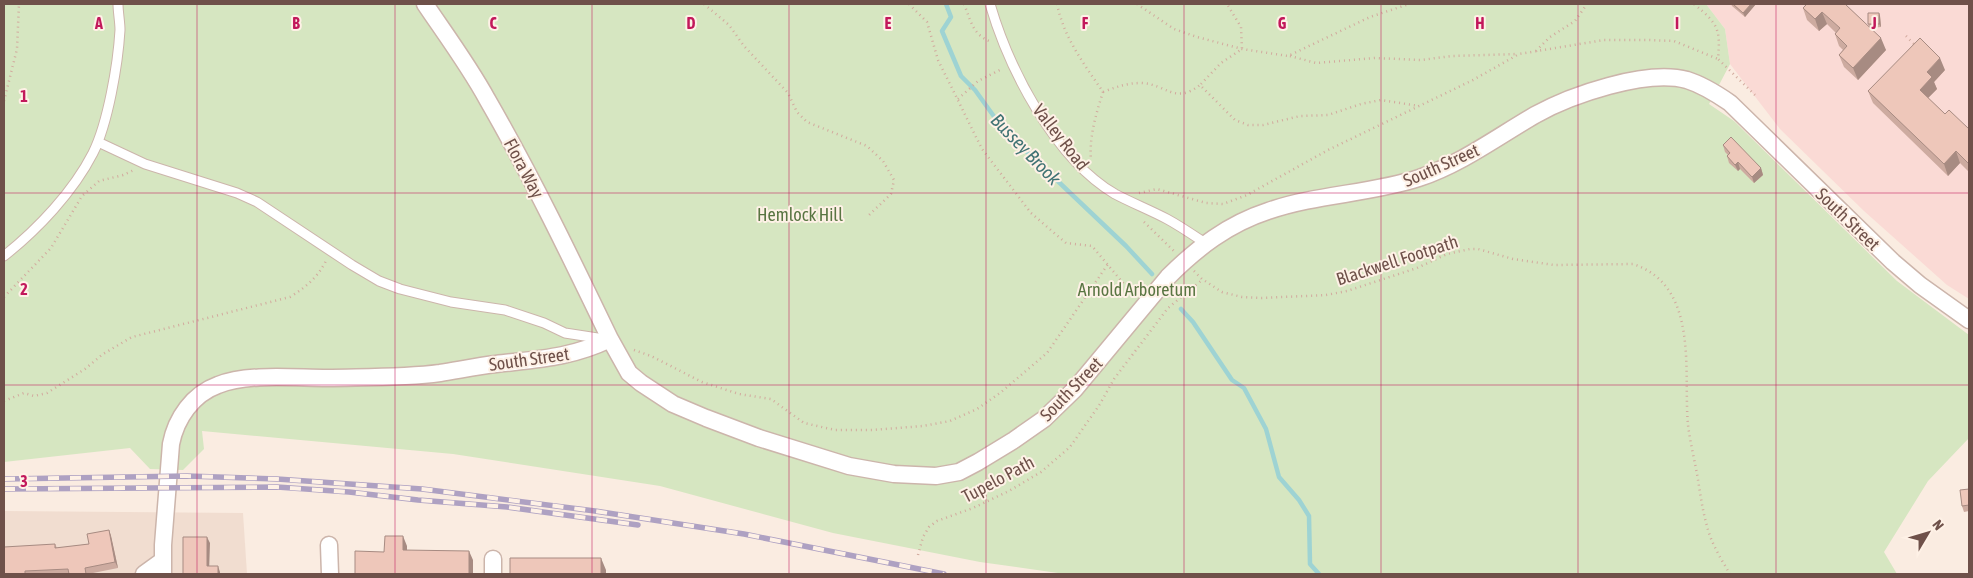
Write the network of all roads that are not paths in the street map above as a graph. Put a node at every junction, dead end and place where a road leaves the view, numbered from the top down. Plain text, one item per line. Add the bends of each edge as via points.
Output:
1 (118, 4) edge
2 (425, 4) edge
3 (990, 4) edge
4 (98, 142) junction
5 (1206, 243) junction
6 (4, 256) edge
7 (1969, 320) edge
8 (614, 346) junction
9 (329, 545) dead end
10 (163, 568) edge
11 (144, 574) edge
12 (330, 574) edge

1 - 4 lane via 120,30 115,65 108,109
2 - 8 street, Flora Way via 503,126
3 - 5 lane, Valley Road via 1010,60 1026,91 1069,153 1092,176 1122,197 1168,219
4 - 6 lane via 53,210
4 - 8 lane via 140,162 258,202 380,281 414,294 505,310 572,335
5 - 7 street, South Street via 1231,226 1268,210 1395,185 1434,172 1470,155 1537,114 1582,95 1641,79 1672,78 1700,85 1734,107 1893,262
5 - 8 street, South Street via 1184,261 1145,303 1075,390 1044,419 959,472 936,476 894,474 849,466 759,438 673,404 629,373
8 - 10 street, South Street via 594,347 549,359 440,373 246,378 216,385 186,409 174,429
9 - 12 street
10 - 11 street, South Street

